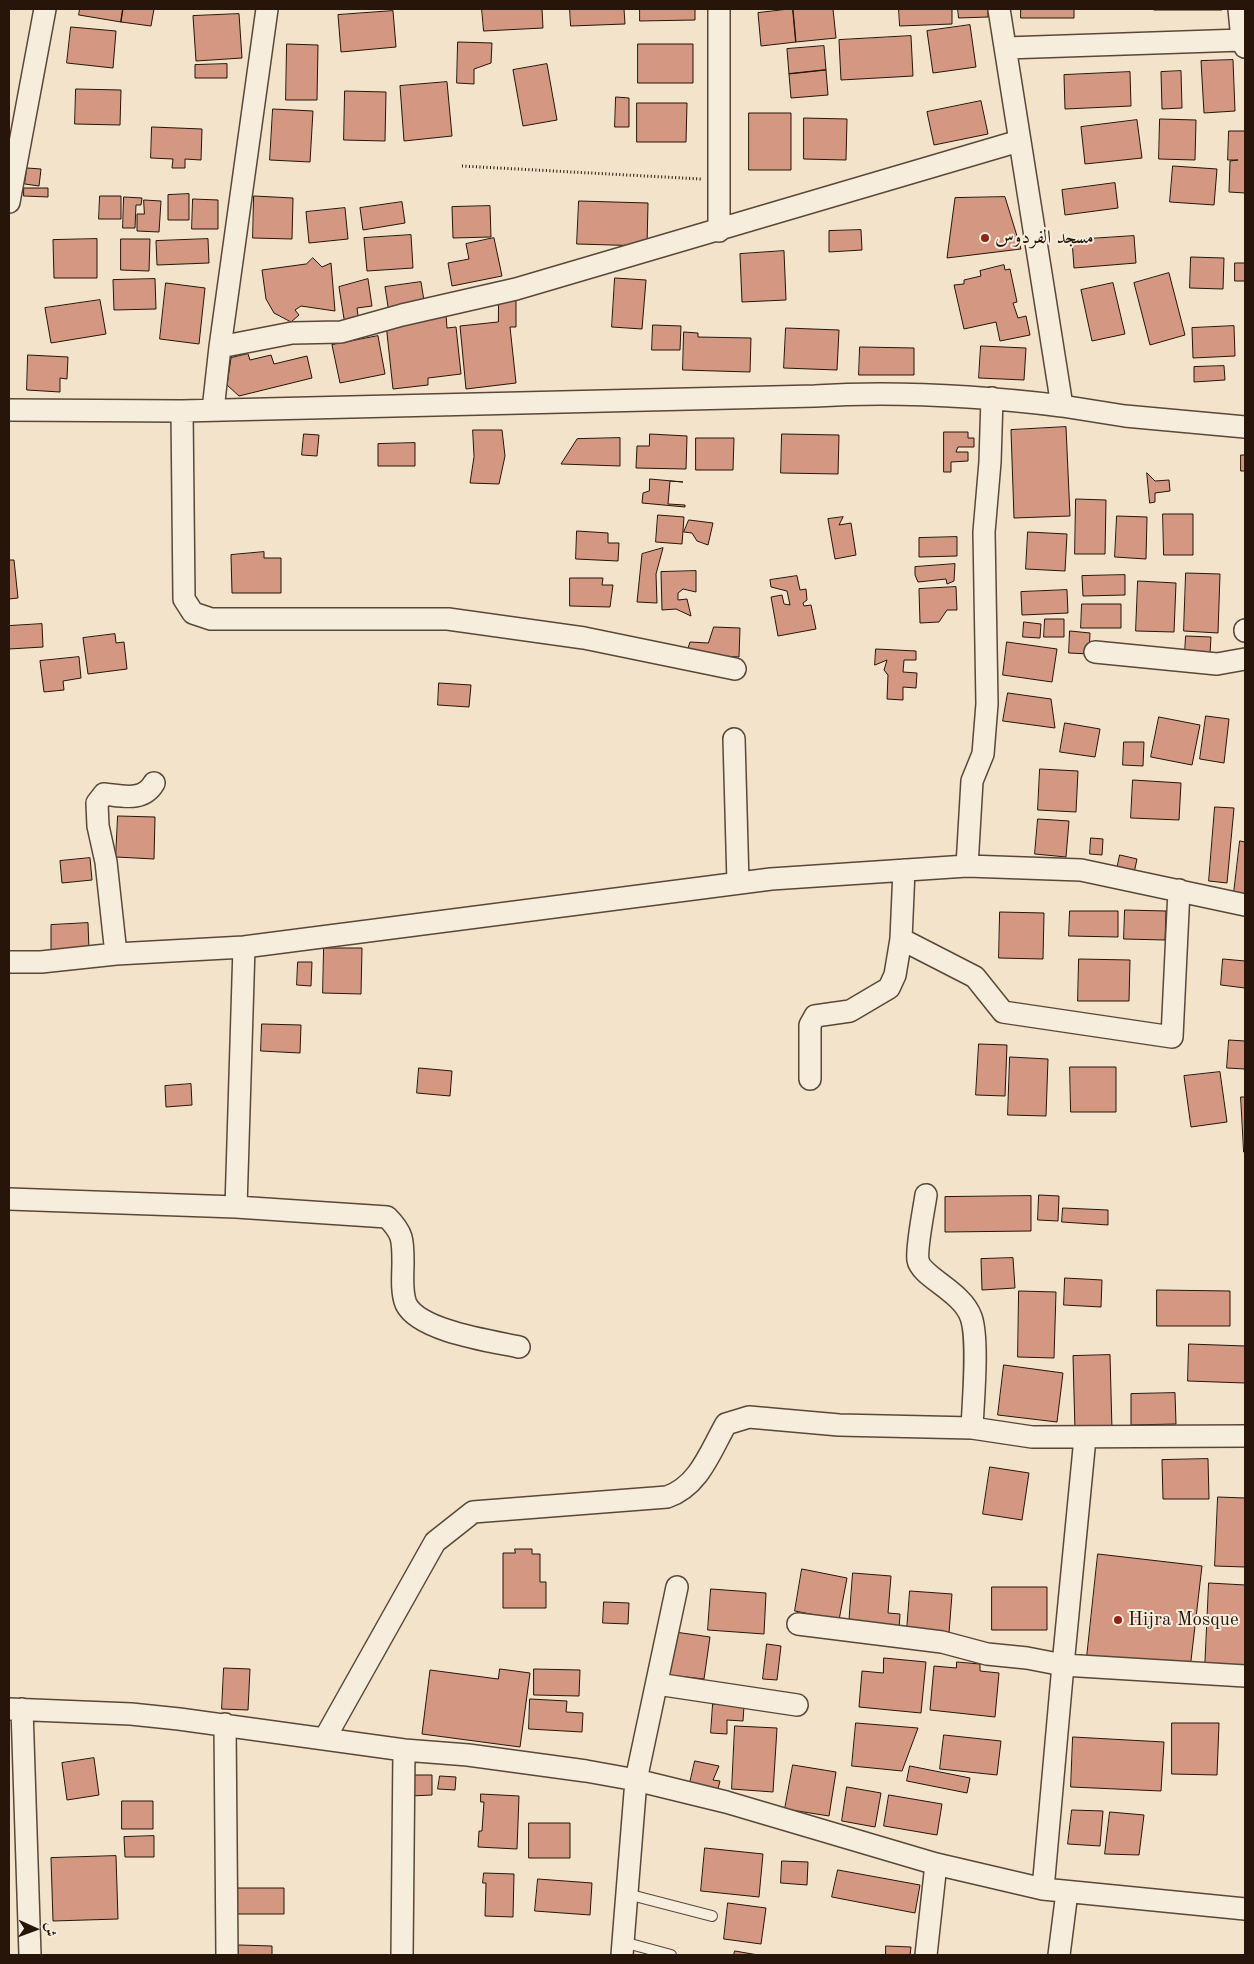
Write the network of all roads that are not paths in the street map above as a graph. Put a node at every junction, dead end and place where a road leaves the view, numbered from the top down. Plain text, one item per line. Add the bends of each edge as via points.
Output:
1 (45, 9) edge
2 (267, 9) edge
3 (719, 9) edge
4 (999, 9) edge
5 (1239, 9) edge
6 (1244, 43) edge
7 (1006, 48) junction
8 (1019, 141) junction
9 (9, 202) edge
10 (719, 231) junction
11 (220, 347) junction
12 (992, 398) junction
13 (1062, 406) junction
14 (9, 410) edge
15 (213, 410) junction
16 (182, 411) junction
17 (1245, 428) edge
18 (1095, 652) dead end
19 (1245, 659) edge
20 (735, 669) dead end
21 (734, 739) dead end
22 (154, 783) dead end
23 (966, 866) junction
24 (904, 870) junction
25 (738, 883) junction
26 (1179, 890) junction
27 (1245, 905) edge
28 (901, 939) junction
29 (244, 947) junction
30 (116, 954) junction
31 (9, 962) edge
32 (810, 1079) dead end
33 (926, 1195) dead end
34 (9, 1199) edge
35 (236, 1207) junction
36 (519, 1347) dead end
37 (972, 1428) junction
38 (1245, 1436) edge
39 (1086, 1438) junction
40 (678, 1587) dead end
41 (798, 1624) dead end
42 (1063, 1665) junction
43 (1245, 1676) edge
44 (657, 1684) junction
45 (797, 1705) dead end
46 (16, 1708) edge
47 (225, 1724) junction
48 (325, 1738) junction
49 (404, 1750) junction
50 (636, 1780) junction
51 (936, 1864) junction
52 (1043, 1889) junction
53 (1067, 1892) junction
54 (627, 1894) junction
55 (1245, 1909) edge
56 (712, 1916) dead end
57 (623, 1949) edge
58 (30, 1955) edge
59 (227, 1955) edge
60 (402, 1955) edge
61 (670, 1955) edge
62 (926, 1955) edge
63 (1058, 1955) edge

1 - 9 street
2 - 11 street
3 - 10 street
4 - 7 street
5 - 6 street
6 - 7 street
7 - 8 street
8 - 10 street
8 - 13 street
10 - 11 street via 516,289 341,332 292,333
11 - 15 street
12 - 13 street
12 - 15 street via 869,393
12 - 23 street via 984,532 987,704 983,754 972,781
13 - 17 street
14 - 16 street
15 - 16 street
16 - 20 street via 184,599 193,613 211,619 448,620 584,638
18 - 19 street via 1217,664
21 - 25 street
22 - 30 street via 140,796 104,794 97,804
23 - 24 street
23 - 26 street via 1081,870
24 - 25 street
24 - 28 street
25 - 29 street
26 - 27 street
26 - 28 street via 1172,1037 1004,1012 975,977
28 - 32 street via 895,975 889,988 850,1011 815,1016 812,1020
29 - 30 street
29 - 35 street
30 - 31 street
33 - 37 street via 918,1259 923,1271 950,1290 971,1318 974,1350
34 - 35 street
35 - 36 street via 386,1218 398,1228 402,1239 406,1304 412,1312 446,1331
37 - 39 street via 1032,1437
37 - 48 street via 839,1425 749,1417 726,1424 691,1484 667,1497 473,1512 435,1542
38 - 39 street
39 - 42 street
40 - 44 street
41 - 42 street via 942,1642 987,1654
42 - 43 street
42 - 52 street
44 - 45 street
44 - 50 street
46 - 47 street via 131,1714
46 - 58 street
47 - 48 street
47 - 59 street
48 - 49 street
49 - 50 street via 476,1756
49 - 60 street
50 - 51 street via 726,1802
50 - 54 street
51 - 52 street
51 - 62 street
52 - 53 street
53 - 55 street
53 - 63 street
54 - 56 lane
54 - 57 street
57 - 61 lane

